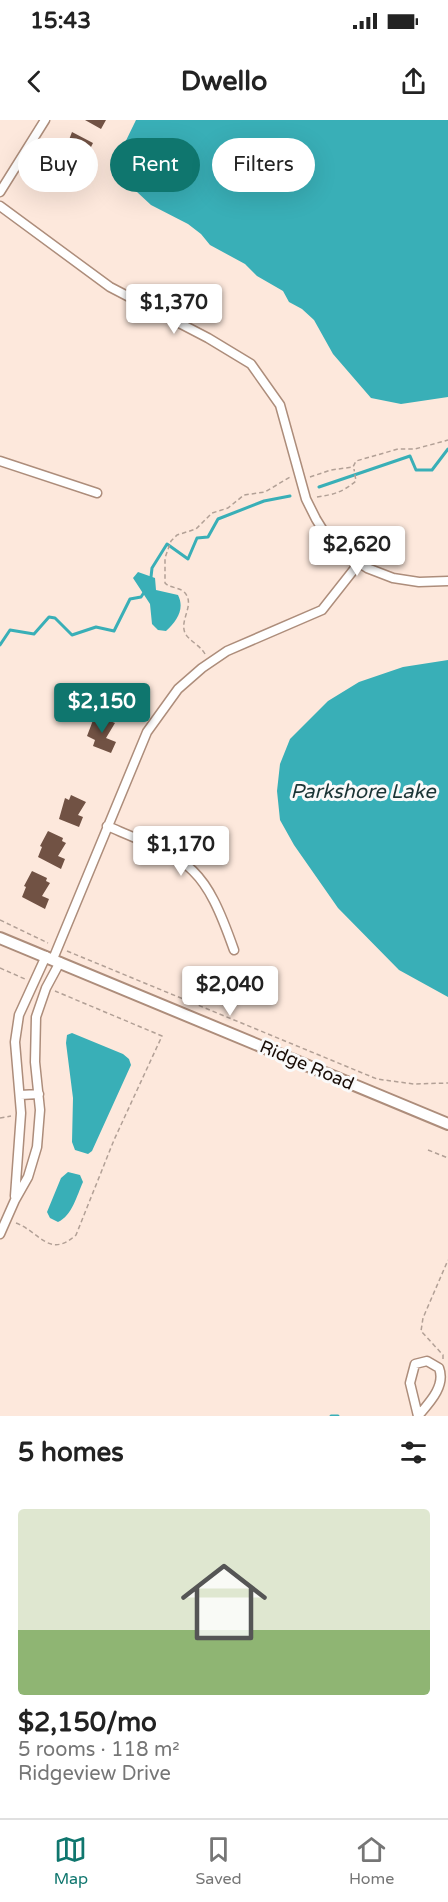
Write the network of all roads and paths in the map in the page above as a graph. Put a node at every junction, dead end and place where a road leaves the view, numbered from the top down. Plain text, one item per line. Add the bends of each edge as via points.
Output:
1 (45, 120) edge
2 (0, 192) edge
3 (0, 206) edge
4 (0, 461) edge
5 (354, 468) dead end
6 (97, 493) dead end
7 (317, 496) dead end
8 (171, 541) dead end
9 (359, 563) junction
10 (448, 581) edge
11 (211, 662) junction
12 (107, 826) junction
13 (0, 921) edge
14 (0, 938) edge
15 (57, 947) junction
16 (234, 950) dead end
17 (53, 959) junction
18 (0, 968) edge
19 (34, 982) junction
20 (46, 988) junction
21 (448, 1083) edge
22 (20, 1095) junction
23 (39, 1095) junction
24 (448, 1124) edge
25 (428, 1150) dead end
26 (448, 1158) edge
27 (15, 1200) junction
28 (7, 1219) junction
29 (0, 1234) edge
30 (448, 1260) edge
31 (439, 1368) junction
32 (418, 1416) edge

1 - 2 street
3 - 9 street via 110,287 251,364 280,405 306,499 316,519 335,544
4 - 6 street
5 - 7 path via 356,481 338,494
8 - 11 path via 164,568 165,583 187,597 186,636 200,645
9 - 10 street via 380,574 405,580
9 - 11 street via 322,610 227,651
11 - 12 street via 178,689 147,732
12 - 15 street
12 - 16 street via 164,850 191,868 213,897
13 - 15 path
14 - 17 street, Ridge Road
15 - 17 street
15 - 21 path via 377,1079
17 - 19 street
17 - 20 street
17 - 24 street, Ridge Road
18 - 19 path
19 - 22 street via 19,1015 15,1042
20 - 23 street via 36,1017 34,1039
20 - 28 path via 162,1036 76,1235 66,1244 53,1245
22 - 23 street
22 - 27 street
23 - 27 street via 37,1147 28,1178
25 - 26 path
27 - 28 street
28 - 29 street
30 - 31 path via 421,1331 443,1355
31 - 32 street via 441,1382
31 - 32 street via 428,1361 412,1369 410,1383

